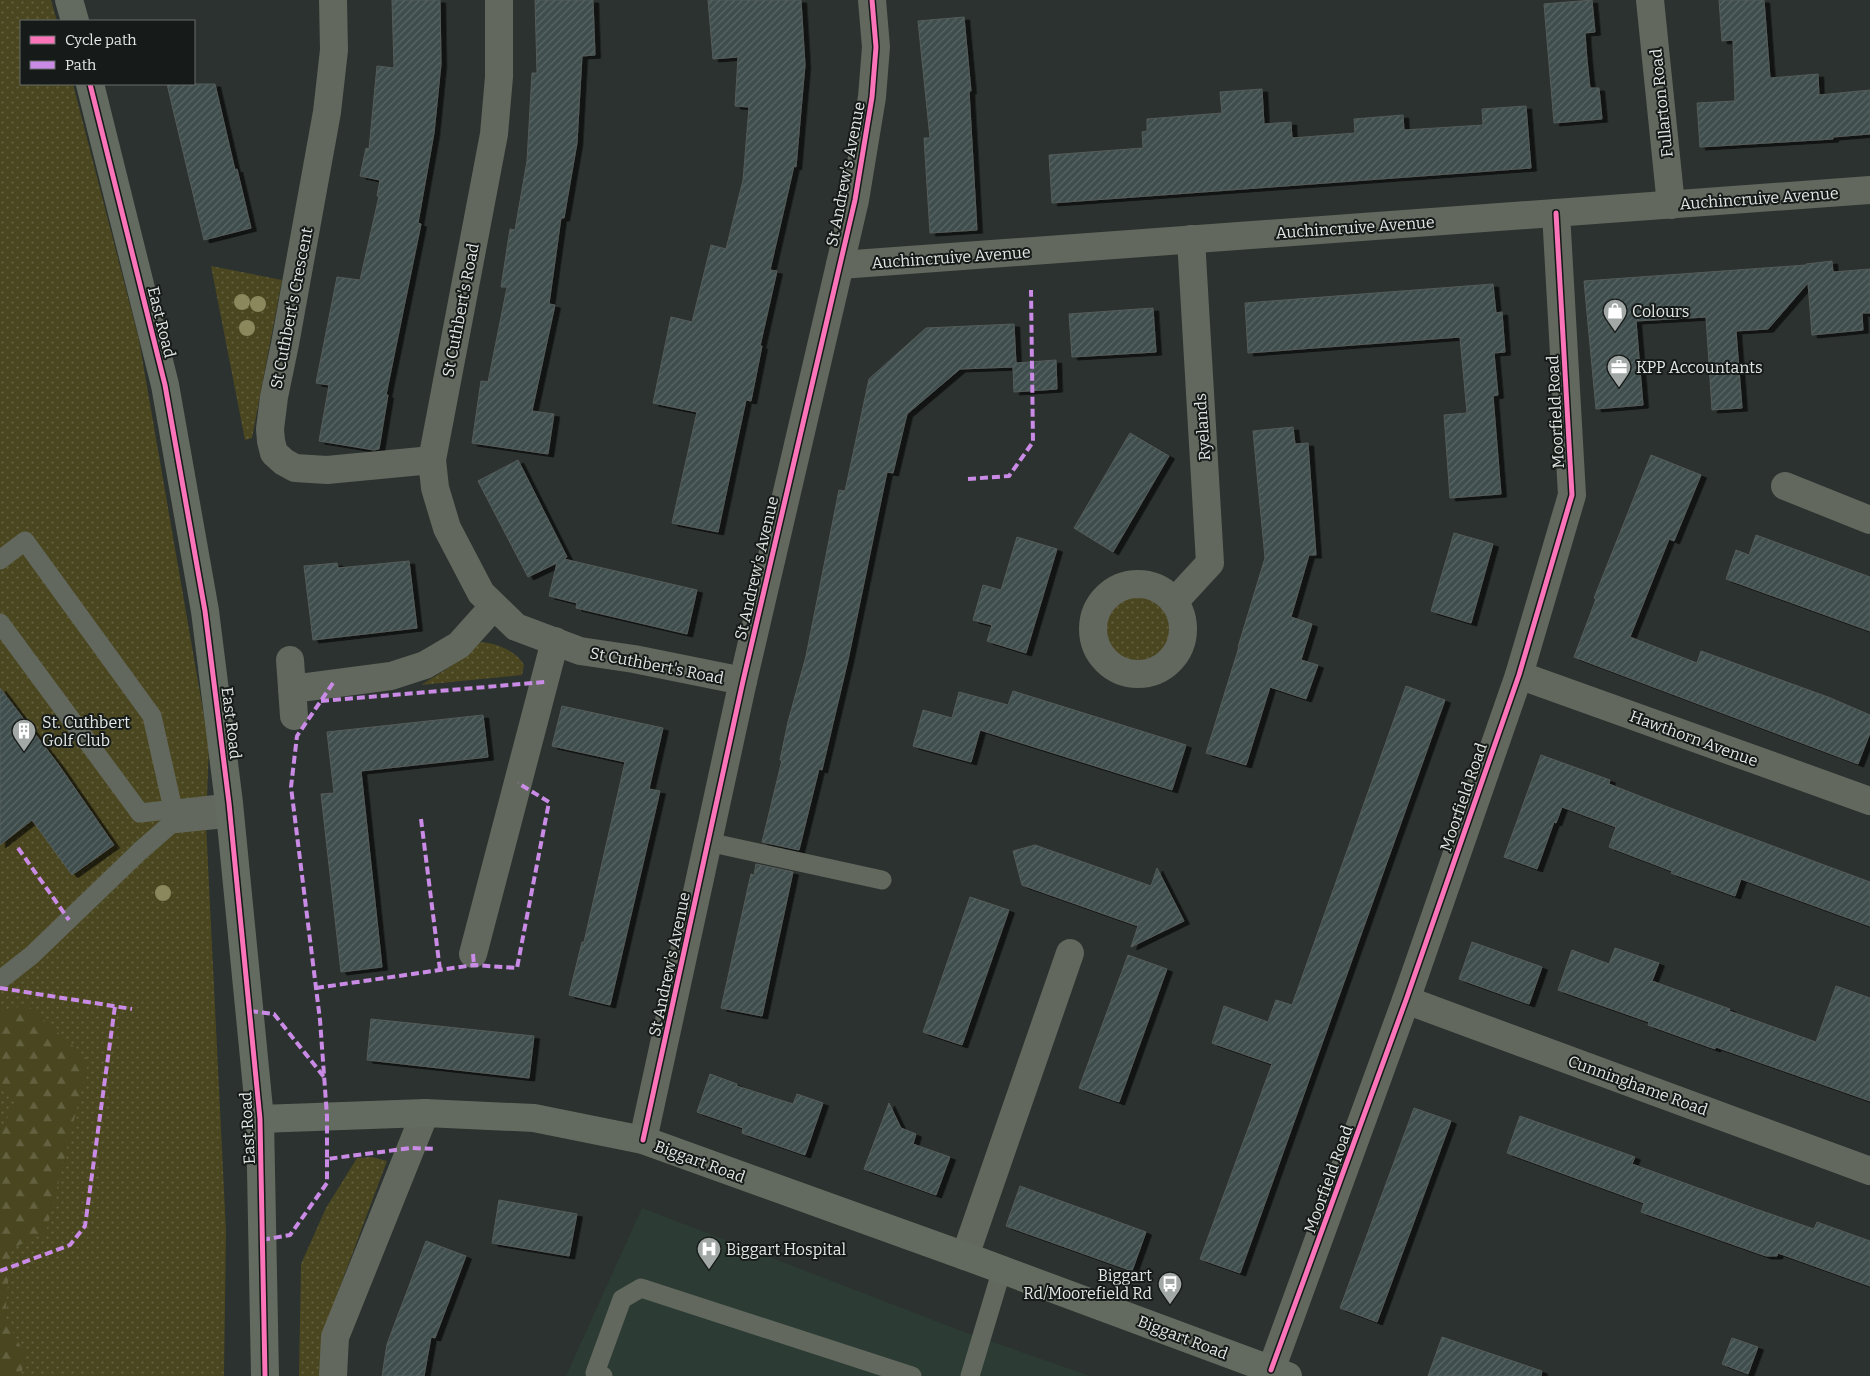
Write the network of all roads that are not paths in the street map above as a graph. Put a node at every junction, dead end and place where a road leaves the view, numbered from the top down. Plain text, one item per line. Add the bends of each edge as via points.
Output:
1 (69, 0) edge
2 (334, 0) edge
3 (498, 0) edge
4 (872, 0) edge
5 (1650, 0) edge
6 (75, 20) edge
7 (90, 85) edge
8 (1870, 190) edge
9 (1671, 205) junction
10 (1556, 213) junction
11 (1191, 239) junction
12 (840, 265) junction
13 (432, 460) junction
14 (1785, 486) dead end
15 (1870, 520) edge
16 (0, 560) edge
17 (1174, 602) dead end
18 (493, 607) junction
19 (0, 623) edge
20 (555, 641) junction
21 (290, 660) dead end
22 (1519, 676) junction
23 (742, 681) junction
24 (292, 690) junction
25 (294, 716) dead end
26 (1870, 801) edge
27 (173, 809) junction
28 (230, 810) junction
29 (708, 842) junction
30 (882, 880) dead end
31 (1070, 953) dead end
32 (473, 954) dead end
33 (0, 980) edge
34 (1406, 1000) junction
35 (425, 1113) junction
36 (260, 1119) junction
37 (643, 1140) junction
38 (1870, 1170) edge
39 (965, 1256) junction
40 (1002, 1269) junction
41 (1279, 1373) edge
42 (597, 1375) edge
43 (265, 1376) edge
44 (332, 1376) edge
45 (912, 1376) edge
46 (970, 1376) edge

1 - 6 street
2 - 13 street, St Cuthbert's Crescent via 334,50 327,112 274,397 270,441 274,453 284,462 303,469 327,470
3 - 13 street, St Cuthbert's Road via 499,77 494,134
4 - 12 street, St Andrew's Avenue via 876,47 872,97
5 - 9 street, Fullarton Road
7 - 28 street, East Road via 165,386 205,611
8 - 9 street, Auchincruive Avenue
9 - 10 street, Auchincruive Avenue
10 - 11 street, Auchincruive Avenue
10 - 22 street, Moorfield Road via 1572,494
11 - 12 street, Auchincruive Avenue
11 - 17 street, Ryelands via 1210,563
12 - 23 street, St Andrew's Avenue
13 - 18 street, St Cuthbert's Road via 434,488 447,528 481,593
14 - 15 street
16 - 27 lane via 25,541 152,716
18 - 20 street, St Cuthbert's Road via 516,627
18 - 24 street via 459,645 425,665 391,676
19 - 27 lane via 140,813
20 - 23 street, St Cuthbert's Road via 580,651
20 - 32 street
21 - 24 street
22 - 26 street, Hawthorn Avenue
22 - 34 street, Moorfield Road
23 - 29 street, St Andrew's Avenue
24 - 25 street
27 - 28 lane
28 - 33 lane via 171,824 32,955
28 - 36 street, East Road
29 - 30 lane
29 - 37 street, St Andrew's Avenue
31 - 39 street
34 - 38 street, Cunninghame Road
34 - 41 street, Moorfield Road
35 - 36 street, Biggart Road
35 - 37 street, Biggart Road via 534,1118
35 - 44 street via 335,1337
36 - 43 street, East Road
37 - 39 street, Biggart Road
39 - 40 street, Biggart Road
40 - 41 street, Biggart Road
40 - 46 lane
42 - 45 lane via 622,1299 641,1288

